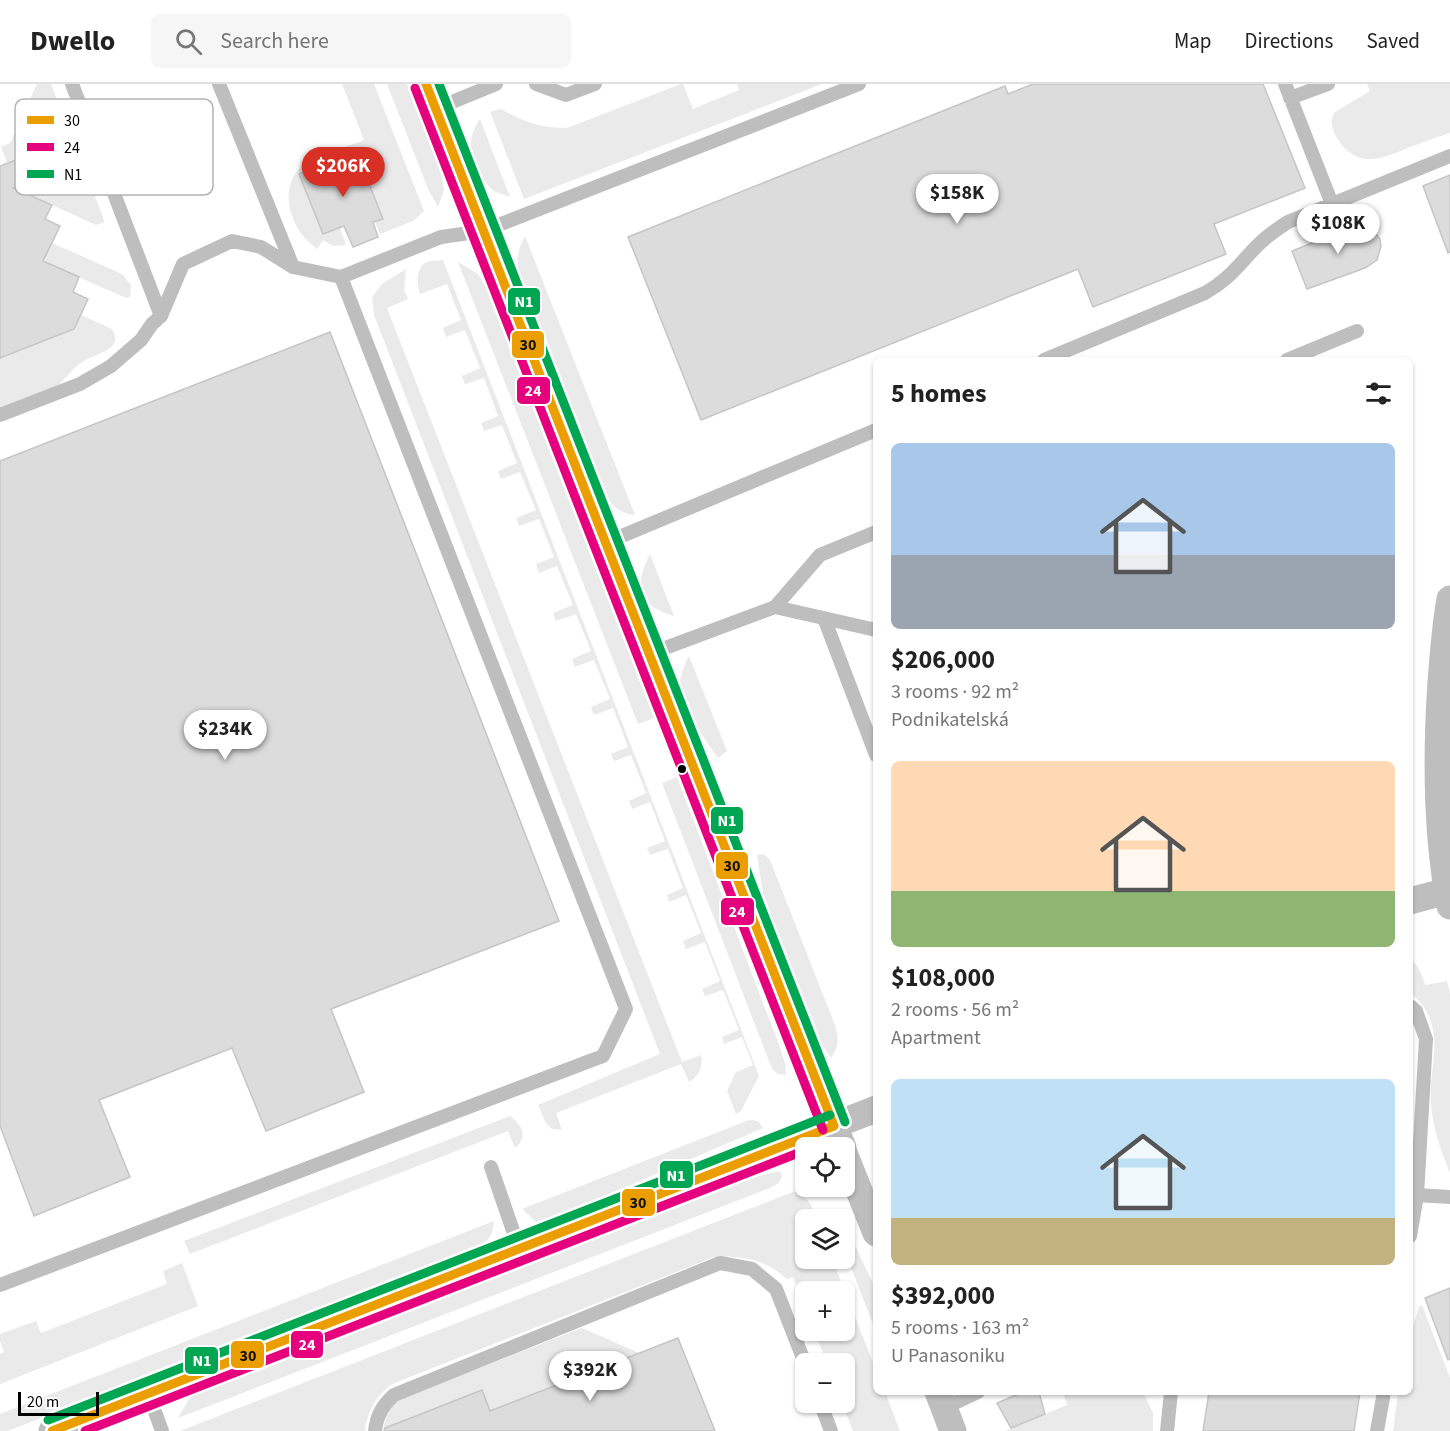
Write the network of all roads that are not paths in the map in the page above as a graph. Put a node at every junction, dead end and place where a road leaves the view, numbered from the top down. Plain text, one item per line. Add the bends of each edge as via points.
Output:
1 (72, 84) edge
2 (219, 84) edge
3 (496, 84) edge
4 (536, 84) edge
5 (595, 84) edge
6 (859, 84) edge
7 (1285, 84) edge
8 (1328, 84) edge
9 (430, 96) edge
10 (1290, 98) junction
11 (78, 99) edge
12 (1450, 156) edge
13 (115, 195) edge
14 (1332, 204) junction
15 (483, 231) junction
16 (293, 267) junction
17 (340, 277) junction
18 (161, 316) junction
19 (1358, 331) dead end
20 (1051, 357) edge
21 (1294, 357) edge
22 (0, 415) edge
23 (873, 431) edge
24 (873, 533) edge
25 (605, 543) junction
26 (1450, 599) edge
27 (775, 607) junction
28 (824, 618) junction
29 (873, 629) edge
30 (649, 654) junction
31 (873, 747) edge
32 (1449, 899) edge
33 (1413, 901) edge
34 (1413, 1008) edge
35 (873, 1111) edge
36 (838, 1137) edge
37 (795, 1152) edge
38 (491, 1167) dead end
39 (855, 1180) edge
40 (1417, 1195) junction
41 (1450, 1197) edge
42 (1413, 1218) edge
43 (873, 1226) edge
44 (519, 1248) junction
45 (0, 1285) edge
46 (801, 1353) edge
47 (148, 1394) junction
48 (972, 1395) edge
49 (1171, 1395) edge
50 (1383, 1395) edge
51 (945, 1410) edge
52 (824, 1413) edge
53 (52, 1431) edge
54 (162, 1431) edge
55 (375, 1431) edge
56 (831, 1431) edge
57 (1167, 1431) edge
58 (1377, 1431) edge

1 - 11 lane
2 - 16 lane
3 - 9 lane
4 - 5 lane via 566,95
6 - 15 lane
7 - 10 lane
8 - 10 lane
9 - 15 street
10 - 14 lane
12 - 14 lane
13 - 18 lane
14 - 20 lane via 1273,232 1223,283 1205,293
15 - 17 lane via 441,237
15 - 25 street
16 - 17 lane
16 - 18 lane via 261,247 232,241 183,264
17 - 45 lane via 626,1009 603,1056
18 - 22 lane via 111,366 80,384
19 - 21 lane
23 - 25 lane
24 - 27 lane via 820,555
25 - 30 street
26 - 32 street via 1437,733 1440,824
27 - 28 lane
27 - 30 lane
28 - 29 lane
28 - 31 lane
30 - 36 street
32 - 33 street
34 - 40 lane via 1426,1039
35 - 36 street
37 - 44 street
38 - 44 lane
39 - 43 street
40 - 41 lane
40 - 42 lane
44 - 47 street
46 - 55 lane via 777,1289 752,1269 720,1263 394,1395 382,1406
47 - 53 street
47 - 54 lane
48 - 51 lane
49 - 57 lane
50 - 58 lane
52 - 56 lane

